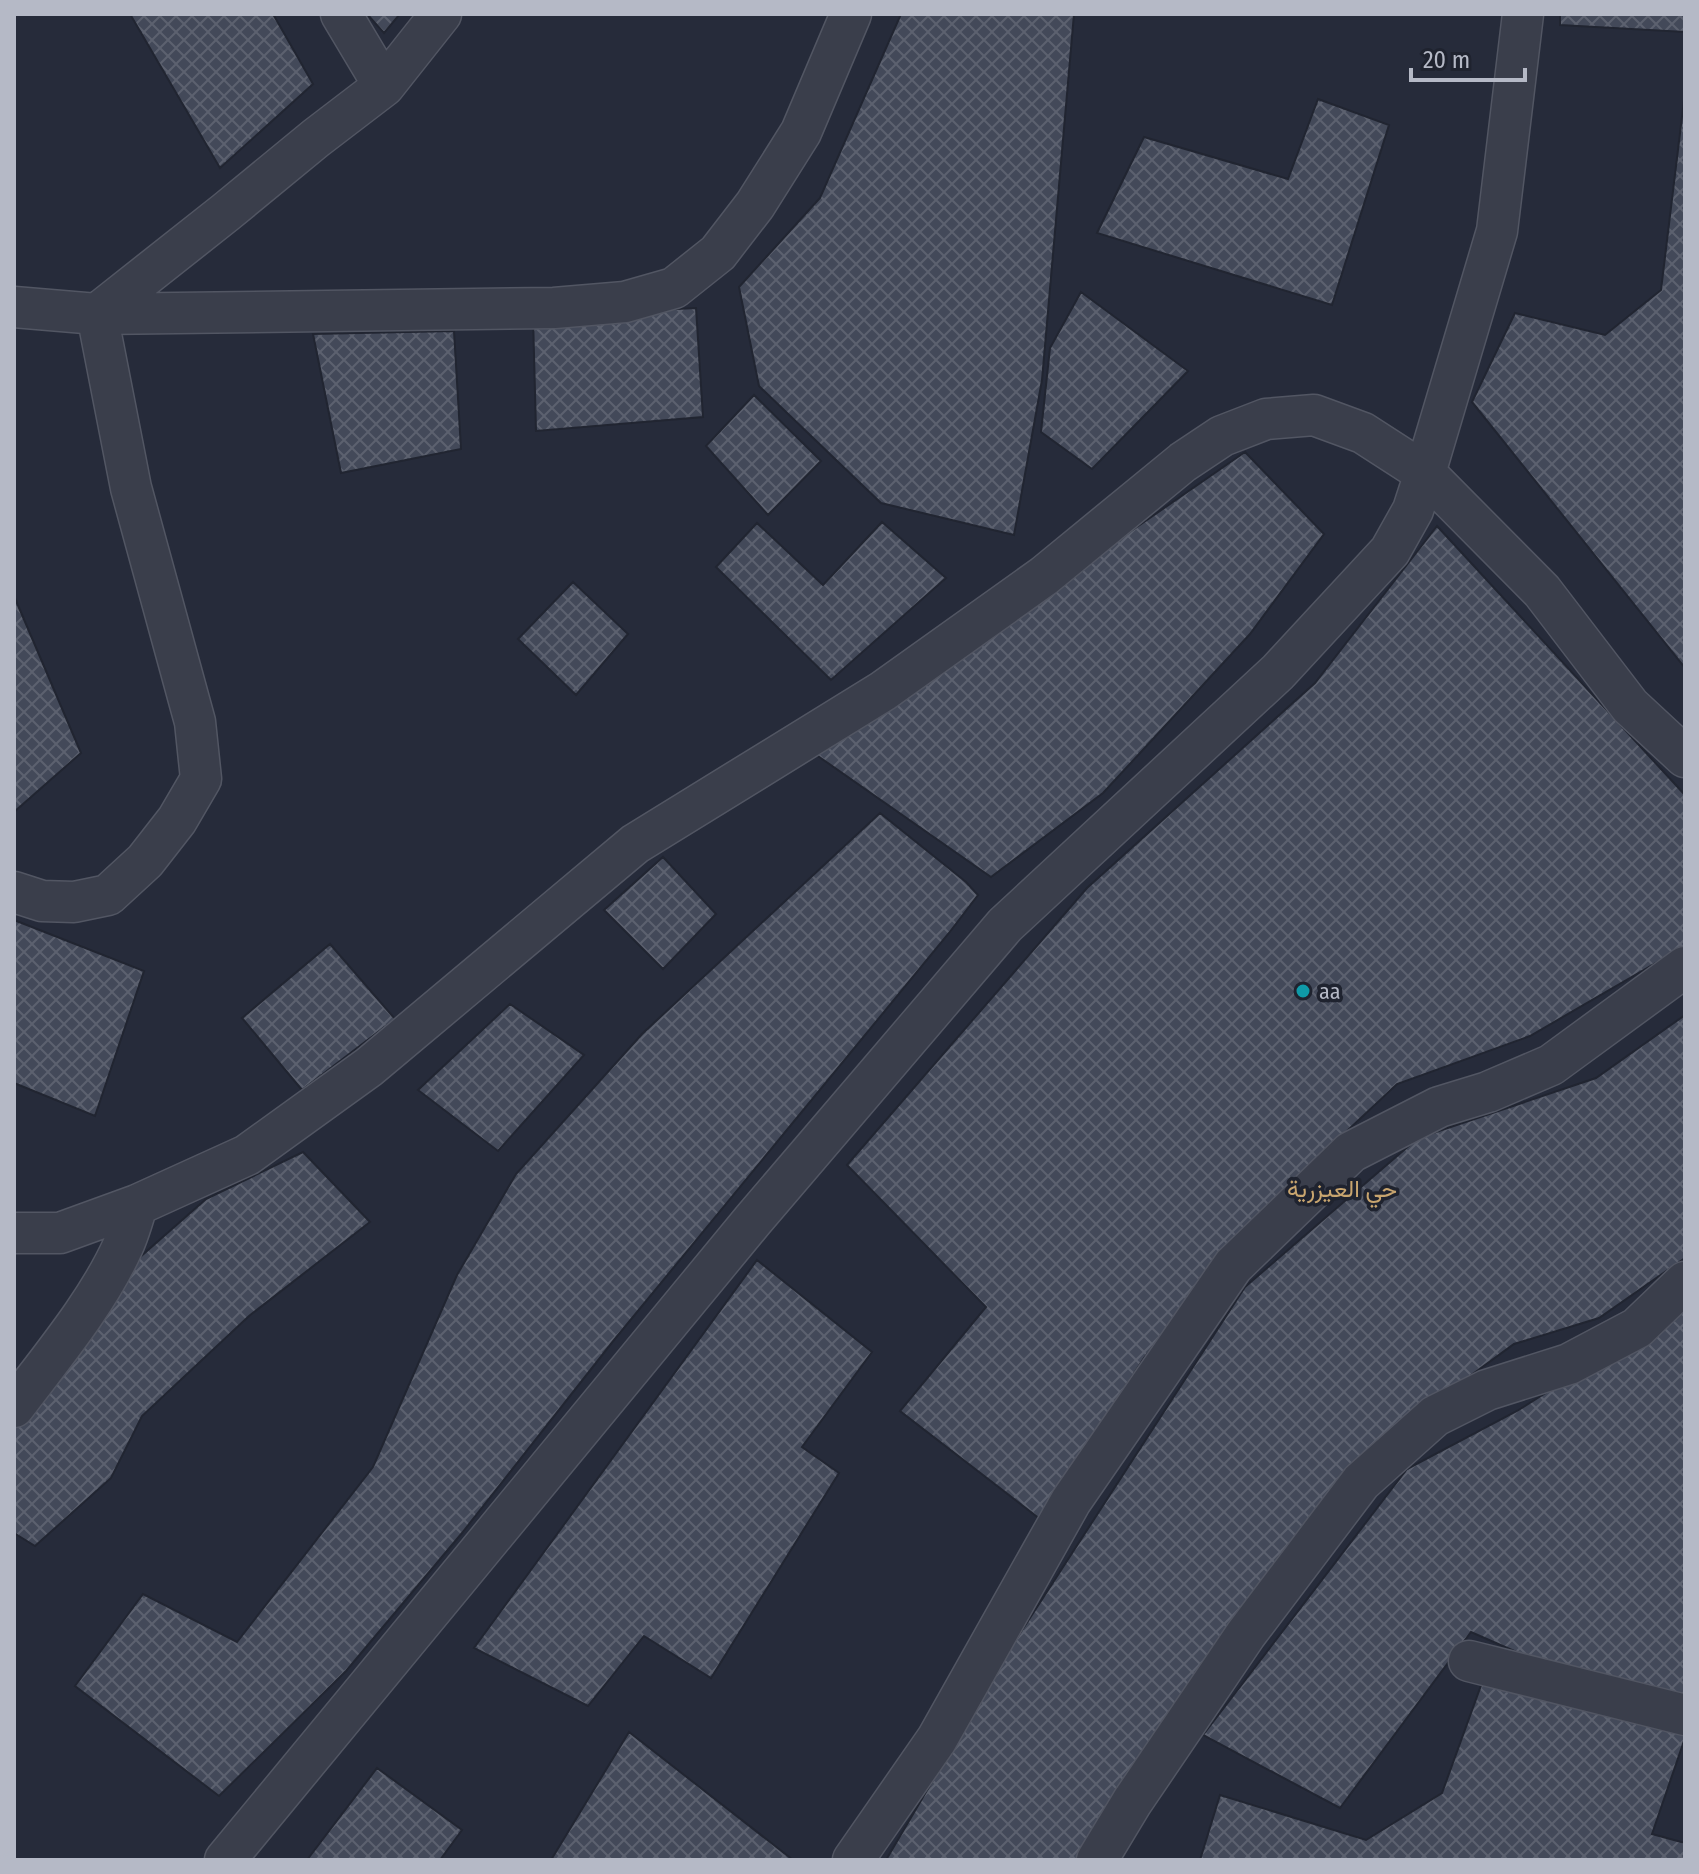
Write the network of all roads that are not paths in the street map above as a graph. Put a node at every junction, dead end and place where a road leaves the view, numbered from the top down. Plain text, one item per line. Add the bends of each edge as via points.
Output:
1 (341, 14) edge
2 (441, 14) edge
3 (851, 14) edge
4 (1523, 14) edge
5 (384, 86) junction
6 (14, 307) edge
7 (97, 314) junction
8 (1425, 473) junction
9 (1685, 757) edge
10 (14, 892) edge
11 (1685, 967) edge
12 (137, 1205) junction
13 (14, 1233) edge
14 (1685, 1282) edge
15 (14, 1407) edge
16 (1469, 1661) dead end
17 (1685, 1715) edge
18 (225, 1860) edge
19 (853, 1860) edge
20 (1097, 1860) edge

1 - 5 street
2 - 5 street
3 - 7 street via 801,132 755,205 718,253 674,288 625,302 554,308
4 - 8 street via 1497,231
5 - 7 street
6 - 7 street
7 - 10 street via 131,488 195,722 201,779 145,861 108,895 42,901
8 - 9 street via 1542,591 1630,706
8 - 12 street via 1363,433 1314,415 1266,419 1222,436 1044,576 883,691 635,844 369,1067 247,1155
8 - 18 street via 1413,510 1390,551 1278,672 1005,925 753,1220
11 - 19 street via 1551,1065 1439,1107 1351,1152 1233,1266 1071,1501 937,1739
12 - 13 street via 60,1233
12 - 15 street via 110,1272
14 - 20 street via 1637,1328 1583,1357 1487,1390 1435,1416 1361,1482 1246,1634
16 - 17 street

